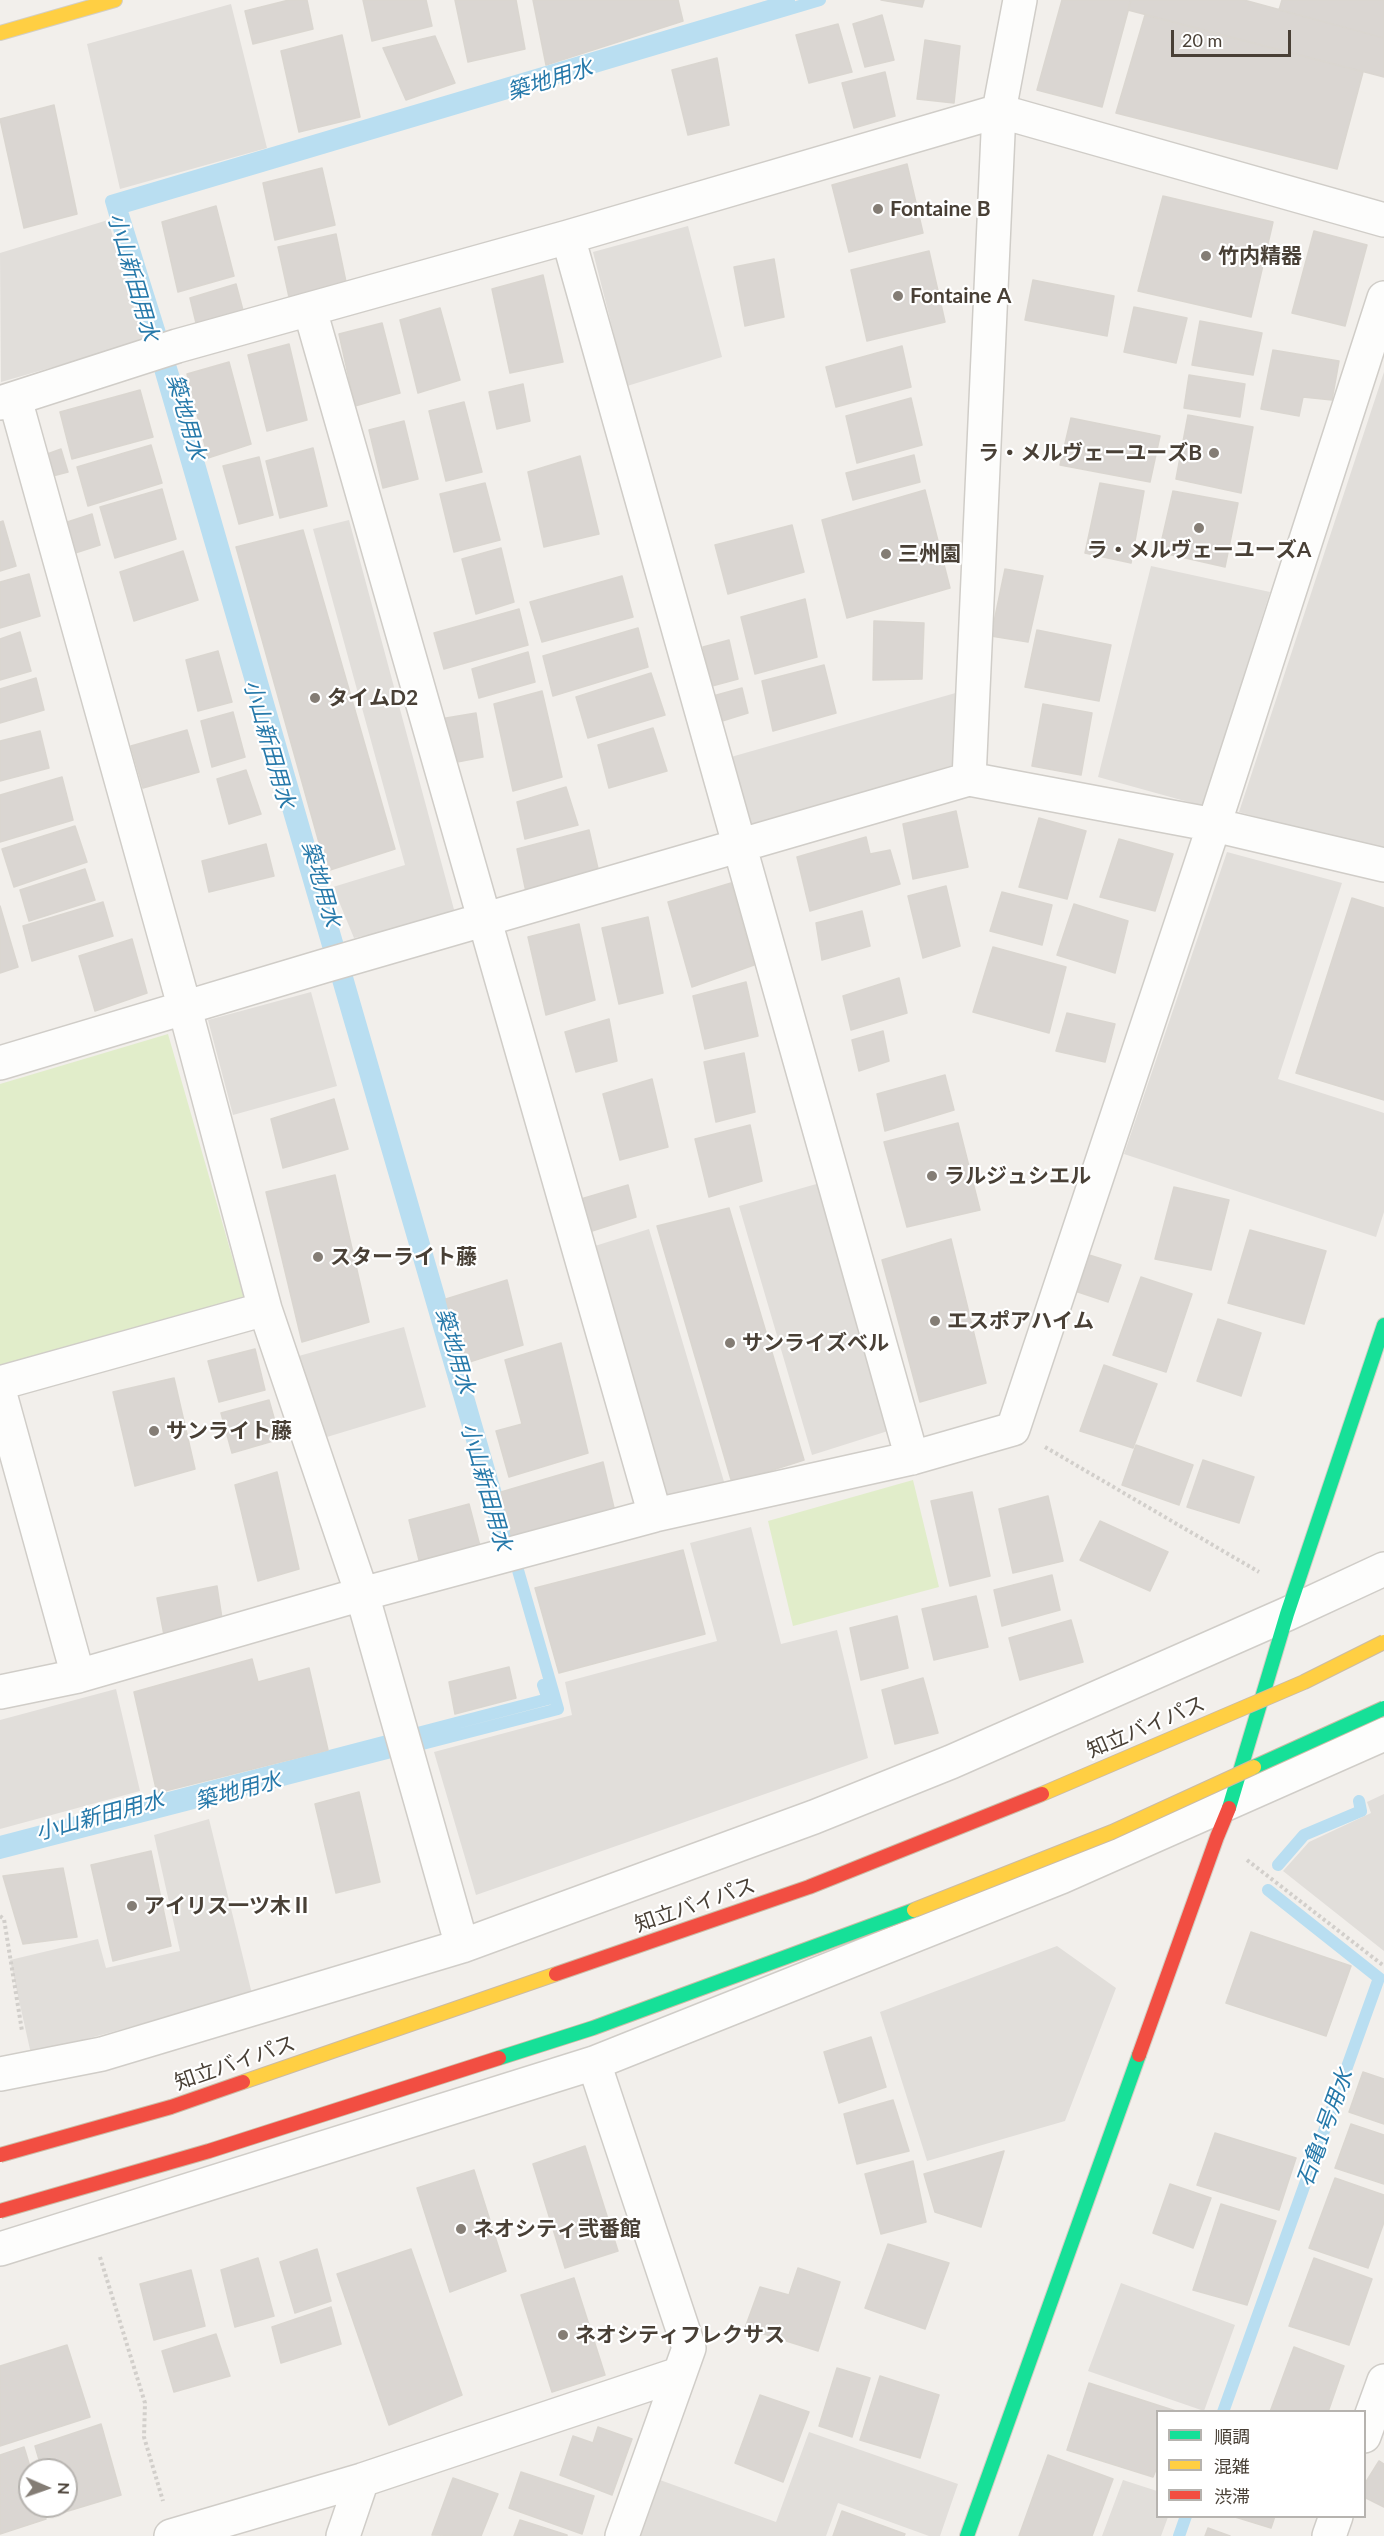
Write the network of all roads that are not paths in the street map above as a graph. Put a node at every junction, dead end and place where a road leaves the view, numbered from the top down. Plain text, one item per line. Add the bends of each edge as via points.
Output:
1 (115, 0) edge
2 (1020, 0) edge
3 (0, 33) edge
4 (999, 111) junction
5 (1384, 220) edge
6 (568, 237) junction
7 (1384, 298) edge
8 (310, 310) junction
9 (7, 401) edge
10 (969, 779) junction
11 (1214, 825) junction
12 (739, 846) junction
13 (1384, 866) edge
14 (484, 921) junction
15 (185, 1009) junction
16 (0, 1064) edge
17 (265, 1309) junction
18 (1384, 1325) edge
19 (0, 1383) edge
20 (0, 1394) edge
21 (912, 1458) junction
22 (655, 1515) junction
23 (1384, 1569) edge
24 (362, 1594) junction
25 (1287, 1614) junction
26 (1384, 1642) edge
27 (78, 1676) junction
28 (0, 1692) edge
29 (1384, 1708) edge
30 (1384, 1734) edge
31 (1233, 1800) junction
32 (462, 1946) junction
33 (594, 2063) junction
34 (14, 2071) edge
35 (0, 2155) edge
36 (0, 2211) edge
37 (0, 2249) edge
38 (679, 2374) junction
39 (1384, 2381) edge
40 (1366, 2433) edge
41 (362, 2480) junction
42 (1336, 2518) edge
43 (172, 2536) edge
44 (343, 2536) edge
45 (622, 2536) edge
46 (967, 2536) edge
47 (1329, 2536) edge

1 - 3 main road
2 - 4 street
4 - 5 street
4 - 6 street
4 - 10 street
6 - 8 street
6 - 12 street
7 - 11 street
8 - 9 street via 177,346
8 - 14 street
9 - 15 street
10 - 11 street
10 - 12 street
11 - 13 street
11 - 21 street via 1013,1428
12 - 14 street
12 - 21 street
14 - 15 street
14 - 22 street
15 - 16 street
15 - 17 street
17 - 19 street
17 - 24 street
18 - 25 main road
20 - 27 street
21 - 22 street
22 - 24 street
23 - 25 street
24 - 27 street
24 - 32 street
25 - 31 main road
25 - 32 street via 951,1762 814,1817
26 - 35 main road, 知立バイパス, bridge via 1304,1682 1020,1804 809,1887 171,2107
27 - 28 street
29 - 36 main road, bridge via 1112,1832 857,1932 593,2028 209,2151
30 - 31 street
31 - 33 street via 1061,1877
31 - 46 main road
32 - 34 street via 102,2054
33 - 37 street
33 - 38 street via 689,2348
38 - 41 street
38 - 45 street
39 - 40 street
41 - 43 street
41 - 44 street
42 - 47 street

